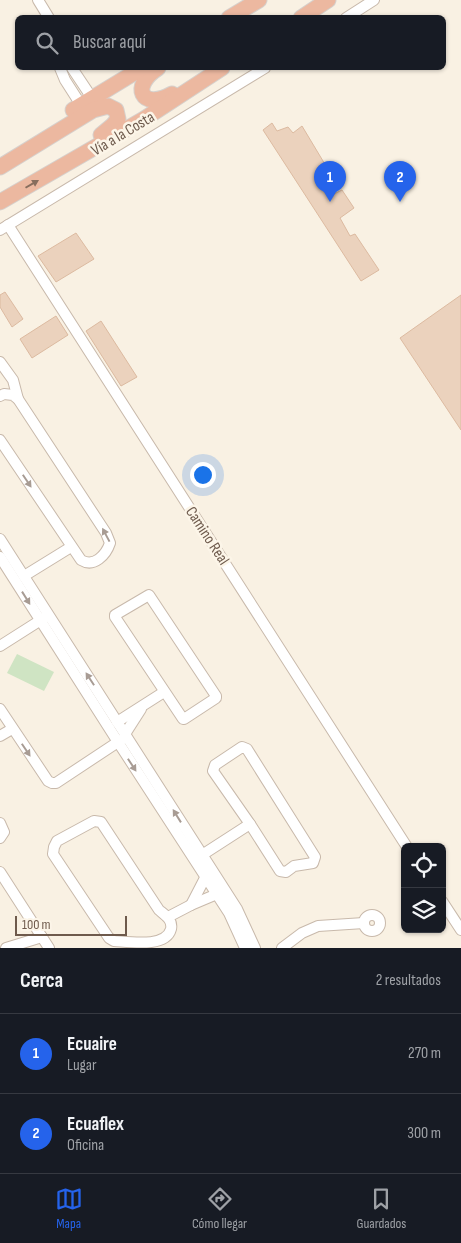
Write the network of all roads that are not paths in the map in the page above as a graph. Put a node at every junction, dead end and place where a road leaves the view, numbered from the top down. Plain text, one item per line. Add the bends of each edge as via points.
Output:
1 (38, 0) edge
2 (260, 0) edge
3 (328, 0) edge
4 (374, 0) edge
5 (47, 15) edge
6 (233, 15) edge
7 (306, 15) edge
8 (351, 15) edge
9 (61, 70) edge
10 (73, 70) edge
11 (139, 70) edge
12 (156, 70) edge
13 (217, 70) edge
14 (218, 70) edge
15 (262, 70) edge
16 (65, 80) junction
17 (86, 102) junction
18 (0, 157) edge
19 (63, 166) junction
20 (0, 167) edge
21 (0, 202) edge
22 (4, 227) edge
23 (0, 362) edge
24 (0, 396) edge
25 (18, 399) junction
26 (0, 440) edge
27 (0, 539) edge
28 (70, 547) junction
29 (0, 557) edge
30 (27, 580) junction
31 (50, 615) junction
32 (40, 621) junction
33 (0, 646) edge
34 (164, 692) junction
35 (143, 706) junction
36 (0, 709) edge
37 (118, 722) junction
38 (6, 724) edge
39 (126, 735) junction
40 (0, 736) edge
41 (118, 742) junction
42 (0, 823) edge
43 (250, 824) junction
44 (0, 838) edge
45 (224, 840) junction
46 (404, 843) edge
47 (195, 844) junction
48 (202, 855) junction
49 (0, 872) edge
50 (206, 876) junction
51 (217, 894) junction
52 (191, 905) junction
53 (446, 907) edge
54 (233, 911) junction
55 (168, 917) junction
56 (364, 923) dead end
57 (461, 930) edge
58 (42, 937) junction
59 (6, 948) edge
60 (49, 948) edge
61 (245, 948) edge
62 (255, 948) edge
63 (282, 948) edge

1 - 5 street
2 - 6 highway
3 - 7 highway
4 - 8 street
9 - 16 street
10 - 16 street
10 - 17 street
11 - 17 highway
12 - 13 highway via 145,79 142,87 145,95 154,101 164,99
14 - 19 highway, Vía a la Costa via 144,119
15 - 22 street, Vía a la Costa
16 - 17 street
17 - 18 highway
19 - 20 highway via 113,126 118,119 116,110 108,106 92,110
21 -> 19 highway, Vía a la Costa
22 - 46 street, Camino Real
23 - 25 street via 13,380
24 - 25 street via 13,395
28 -> 25 street via 86,563 101,557 110,543
26 -> 28 street
27 - 30 street
28 - 30 street
29 -> 32 street
30 - 31 street
31 - 32 street
37 -> 31 street
32 - 33 street
32 - 41 street
34 - 34 street via 184,720 216,698 149,595 115,617
34 - 35 street
35 - 37 street
35 - 39 street
36 - 38 street
37 - 39 street
38 - 40 street
38 -> 41 street via 52,783
39 - 41 street
47 -> 39 street
41 -> 50 street
42 - 44 street via 4,832
43 - 43 street via 282,873 294,866 313,863 315,856 247,748 242,747 215,765 213,771
43 - 45 street
45 - 47 street
45 - 48 street
47 - 48 street
48 - 54 street
49 - 58 street
50 - 51 street
50 - 52 street
51 - 52 street
51 - 54 street
52 - 55 street
53 - 57 street
54 - 61 street
54 - 62 street
55 - 55 street via 159,910 101,822 87,824 57,841 53,854 109,938 156,943 166,939 171,930
56 - 63 street via 318,926
58 - 59 street
58 - 60 street

